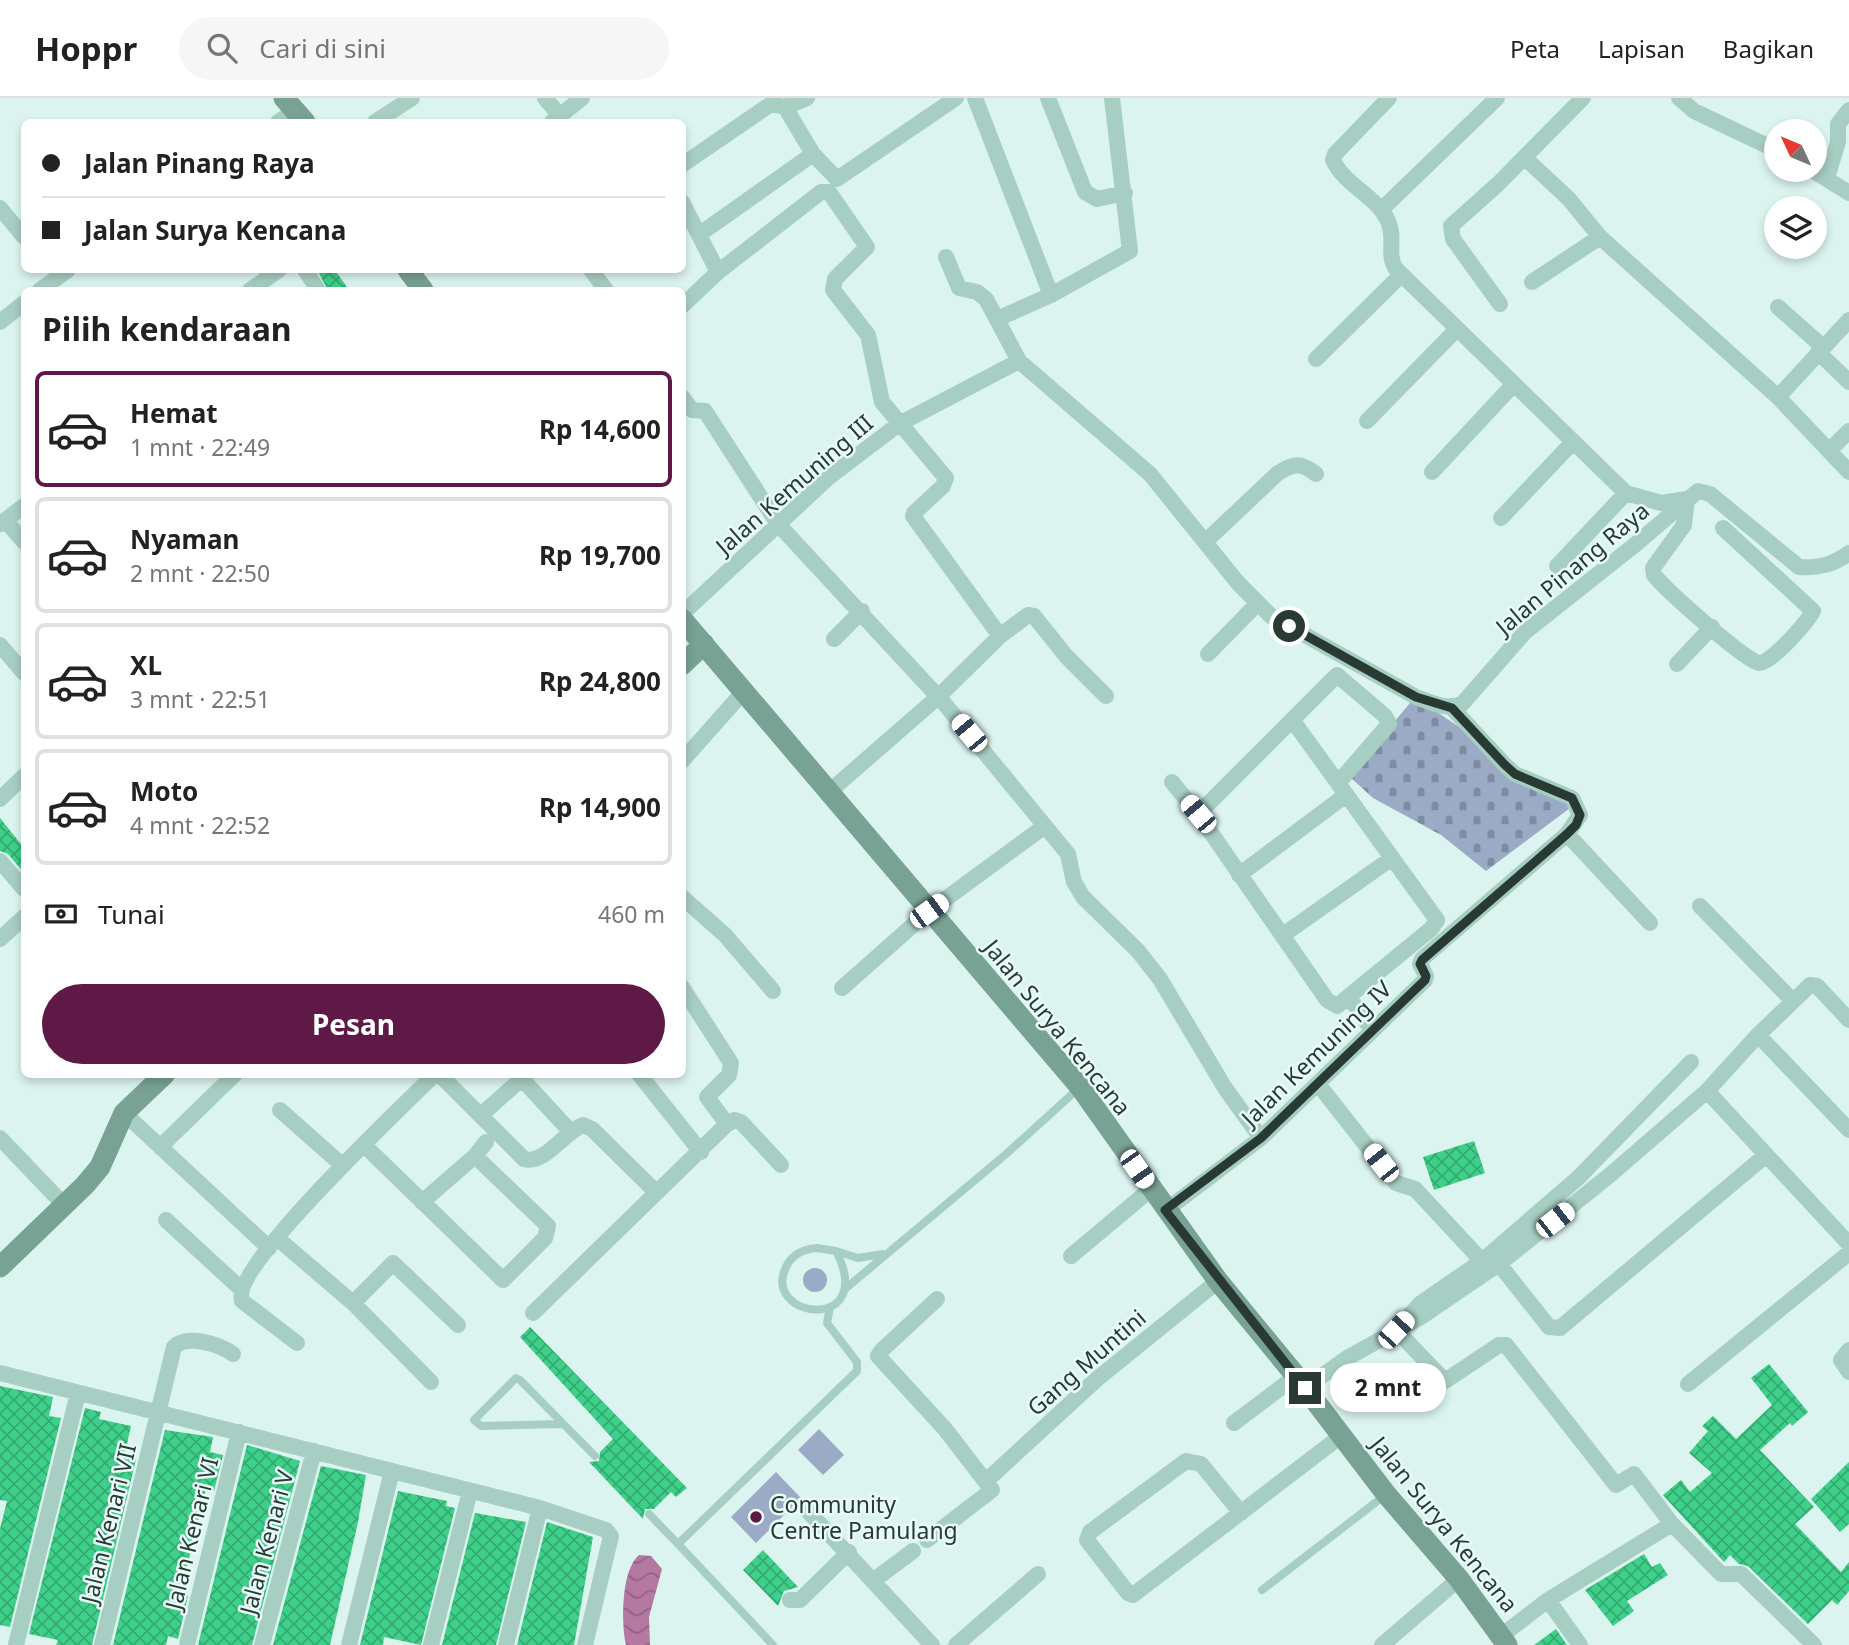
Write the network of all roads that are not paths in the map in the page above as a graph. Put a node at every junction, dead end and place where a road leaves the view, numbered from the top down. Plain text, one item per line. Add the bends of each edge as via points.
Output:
1 (412, 98) edge
2 (545, 98) edge
3 (582, 98) edge
4 (807, 98) edge
5 (956, 98) edge
6 (975, 98) edge
7 (1048, 98) edge
8 (1112, 98) edge
9 (1390, 98) edge
10 (1497, 98) edge
11 (1583, 98) edge
12 (1679, 98) edge
13 (785, 107) junction
14 (1849, 110) edge
15 (379, 119) edge
16 (556, 119) edge
17 (557, 119) edge
18 (1764, 144) edge
19 (813, 155) junction
20 (1525, 158) junction
21 (686, 162) edge
22 (1827, 162) edge
23 (1827, 179) edge
24 (1125, 193) junction
25 (1849, 193) edge
26 (0, 208) edge
27 (686, 210) edge
28 (1381, 210) junction
29 (704, 231) dead end
30 (21, 233) edge
31 (1600, 237) junction
32 (946, 257) dead end
33 (718, 272) junction
34 (58, 273) edge
35 (275, 273) edge
36 (1401, 275) junction
37 (1532, 282) dead end
38 (43, 287) edge
39 (254, 287) edge
40 (1051, 295) junction
41 (686, 302) edge
42 (1500, 304) dead end
43 (21, 305) edge
44 (1778, 307) dead end
45 (997, 319) junction
46 (1849, 320) edge
47 (0, 322) edge
48 (1456, 330) junction
49 (1821, 349) junction
50 (1316, 359) dead end
51 (1019, 361) junction
52 (1849, 382) edge
53 (1513, 386) junction
54 (1778, 397) junction
55 (686, 402) edge
56 (1367, 421) dead end
57 (899, 424) junction
58 (1849, 431) edge
59 (1572, 443) junction
60 (1829, 451) junction
61 (1432, 472) dead end
62 (1849, 472) edge
63 (1316, 474) dead end
64 (1626, 493) junction
65 (1687, 499) junction
66 (21, 508) edge
67 (1500, 518) dead end
68 (3, 522) edge
69 (778, 524) junction
70 (1723, 528) dead end
71 (21, 539) edge
72 (1205, 542) junction
73 (1849, 553) edge
74 (1557, 566) dead end
75 (1258, 603) junction
76 (862, 611) junction
77 (686, 613) edge
78 (686, 622) edge
79 (1712, 627) junction
80 (1000, 636) junction
81 (834, 639) dead end
82 (704, 644) junction
83 (0, 645) edge
84 (1208, 654) dead end
85 (686, 661) edge
86 (1677, 664) dead end
87 (21, 670) edge
88 (745, 690) junction
89 (938, 696) junction
90 (1107, 696) dead end
91 (1452, 708) junction
92 (1293, 721) junction
93 (686, 756) edge
94 (21, 779) edge
95 (1172, 782) dead end
96 (1342, 789) junction
97 (830, 791) junction
98 (0, 799) edge
99 (1198, 814) junction
100 (1045, 826) junction
101 (1567, 834) junction
102 (1392, 858) junction
103 (0, 861) edge
104 (1239, 874) junction
105 (21, 886) edge
106 (686, 901) edge
107 (1699, 906) dead end
108 (929, 911) junction
109 (21, 920) edge
110 (1650, 923) dead end
111 (1283, 935) junction
112 (0, 939) edge
113 (842, 988) dead end
114 (773, 991) dead end
115 (686, 993) edge
116 (1349, 997) junction
117 (1791, 1000) junction
118 (1848, 1018) edge
119 (1372, 1030) junction
120 (1758, 1035) junction
121 (1691, 1062) dead end
122 (161, 1078) edge
123 (231, 1078) edge
124 (433, 1078) edge
125 (441, 1078) edge
126 (522, 1078) edge
127 (526, 1078) edge
128 (642, 1078) edge
129 (1318, 1084) junction
130 (1080, 1087) junction
131 (1707, 1091) junction
132 (280, 1110) dead end
133 (124, 1113) junction
134 (481, 1115) junction
135 (727, 1124) junction
136 (1849, 1130) edge
137 (570, 1131) junction
138 (0, 1138) edge
139 (1261, 1138) junction
140 (486, 1142) dead end
141 (363, 1145) junction
142 (160, 1147) junction
143 (701, 1152) junction
144 (475, 1156) junction
145 (1765, 1156) junction
146 (342, 1165) junction
147 (781, 1165) dead end
148 (1151, 1189) junction
149 (656, 1192) junction
150 (422, 1202) junction
151 (65, 1205) junction
152 (1165, 1210) junction
153 (166, 1220) dead end
154 (273, 1243) junction
155 (1849, 1244) edge
156 (897, 1245) junction
157 (836, 1251) junction
158 (1849, 1253) edge
159 (1071, 1256) dead end
160 (1482, 1261) junction
161 (1499, 1264) junction
162 (0, 1267) edge
163 (1219, 1281) junction
164 (242, 1289) junction
165 (845, 1289) junction
166 (937, 1299) dead end
167 (353, 1303) junction
168 (830, 1307) junction
169 (533, 1313) dead end
170 (458, 1325) dead end
171 (1396, 1330) junction
172 (297, 1343) dead end
173 (1849, 1350) edge
174 (233, 1354) dead end
175 (1849, 1371) edge
176 (0, 1375) edge
177 (431, 1382) dead end
178 (1300, 1382) junction
179 (1688, 1384) dead end
180 (78, 1393) junction
181 (159, 1411) junction
182 (1234, 1423) dead end
183 (563, 1424) junction
184 (239, 1432) junction
185 (1341, 1436) junction
186 (314, 1451) junction
187 (595, 1456) dead end
188 (393, 1471) junction
189 (986, 1481) junction
190 (470, 1491) junction
191 (1387, 1494) junction
192 (540, 1508) junction
193 (807, 1510) dead end
194 (1241, 1513) junction
195 (649, 1514) dead end
196 (1672, 1524) junction
197 (927, 1541) dead end
198 (678, 1544) junction
199 (913, 1551) dead end
200 (849, 1552) junction
201 (1038, 1574) dead end
202 (1459, 1579) junction
203 (874, 1580) junction
204 (1262, 1591) dead end
205 (790, 1600) dead end
206 (1548, 1600) junction
207 (1504, 1641) edge
208 (16, 1645) edge
209 (102, 1645) edge
210 (187, 1645) edge
211 (262, 1645) edge
212 (349, 1645) edge
213 (431, 1645) edge
214 (506, 1645) edge
215 (585, 1645) edge
216 (773, 1645) edge
217 (932, 1645) edge
218 (956, 1645) edge
219 (1382, 1645) edge
220 (1580, 1645) edge
221 (1814, 1645) edge

1 - 15 street
2 - 16 street
3 - 17 street
4 - 13 street
5 - 19 street via 841,178 834,177
6 - 40 street
7 - 24 street via 1086,192 1097,199
8 - 24 street
9 - 28 street via 1333,160
10 - 28 street
11 - 20 street
12 - 18 street via 1694,111
13 - 19 street
13 - 21 street via 771,104
14 - 22 street via 1838,124 1838,142
19 - 29 street
20 - 31 street via 1569,199
20 - 42 street via 1451,226 1453,239
23 - 25 street
24 - 40 street via 1129,254
26 - 30 street
27 - 33 street
28 - 36 street via 1391,230 1392,262
31 - 37 street
31 - 54 street
32 - 45 street via 959,288 982,295
33 - 41 street
33 - 57 street via 821,191 829,192 867,247 832,286 868,335 878,394
34 - 38 street
35 - 39 street
36 - 48 street
36 - 50 street
40 - 45 street
43 - 47 street
44 - 49 street
45 - 51 street
46 - 49 street
48 - 53 street
48 - 56 street
49 - 52 street
49 - 54 street
51 - 57 street, Jalan Kemuning III
51 - 72 street via 1142,466
53 - 59 street
53 - 61 street
54 - 60 street
55 - 69 street via 692,410 705,411
57 - 69 street, Jalan Kemuning III via 828,478
57 - 80 street via 946,478 913,516
58 - 60 street
59 - 64 street
59 - 67 street
60 - 62 street
63 - 72 street via 1304,464 1292,464
64 - 65 street via 1661,503
64 - 74 street
65 - 73 street via 1698,491 1707,492 1799,567 1817,568
65 - 79 street via 1684,525 1653,571 1658,581
65 - 91 street, Jalan Pinang Raya via 1525,632 1475,692
66 - 68 street
68 - 71 street
69 - 76 street
69 - 77 street, Jalan Kemuning III
70 - 79 street via 1813,611 1764,663 1736,650
72 - 75 street
75 - 84 street
75 - 91 street via 1271,615 1416,697
76 - 81 street
76 - 89 street
78 - 82 main road, Jalan Surya Kencana
79 - 86 street
80 - 89 street
80 - 90 street via 1032,615
82 - 85 main road
82 - 88 main road, Jalan Surya Kencana
83 - 87 street
88 - 93 street
88 - 97 main road, Jalan Surya Kencana
89 - 97 street
89 - 100 street
91 - 101 street via 1515,774 1572,798 1580,815
92 - 96 street
92 - 96 street via 1337,675 1387,718 1387,726
92 - 99 street
94 - 98 street
95 - 99 street
96 - 102 street
96 - 104 street
97 - 108 main road, Jalan Surya Kencana
99 - 104 street
100 - 108 street
100 - 139 street via 1068,854 1083,897 1160,979
101 - 110 street
101 - 119 street, Jalan Kemuning IV via 1422,960 1425,980
102 - 111 street
102 - 116 street via 1436,923
103 - 105 street
104 - 111 street
106 - 114 street via 725,935
107 - 117 street
108 - 113 street
108 - 130 main road, Jalan Surya Kencana
109 - 112 street
111 - 116 street via 1330,1003 1337,1006
115 - 135 street via 731,1063 729,1075 707,1097
116 - 119 street
117 - 118 street via 1814,984
117 - 120 street
119 - 129 street, Jalan Kemuning IV
120 - 131 street
120 - 136 street
121 - 160 street via 1578,1178
122 - 133 main road
123 - 142 street
124 - 141 street
125 - 134 street
126 - 134 street
127 - 137 street
128 - 143 street
129 - 139 street, Jalan Kemuning IV
129 - 160 street via 1396,1183 1415,1189
130 - 148 main road, Jalan Surya Kencana
130 - 156 lane
131 - 145 street
131 - 161 street
132 - 146 street
133 - 142 street
133 - 151 main road via 100,1167
134 - 137 street via 527,1161 541,1157
135 - 143 street
135 - 147 street via 741,1122
137 - 149 street via 583,1125 592,1129
138 - 151 street
139 - 152 street, Jalan Kemuning IV
140 - 144 street
141 - 146 street
141 - 150 street
142 - 154 street
143 - 149 street
144 - 150 street
144 - 150 street via 548,1226 545,1238 503,1280
145 - 155 street
145 - 161 street via 1560,1328 1549,1327
146 - 154 street
148 - 152 main road, Jalan Surya Kencana
148 - 159 street
149 - 169 street
151 - 162 main road
152 - 163 main road, Jalan Surya Kencana
153 - 164 street
154 - 164 street
154 - 167 street
156 - 157 lane via 870,1258
156 - 165 lane
157 - 165 lane via 845,1269
157 - 168 lane via 817,1248 800,1252 784,1273 785,1291 796,1305 813,1311
158 - 179 street
160 - 171 street via 1420,1303
161 - 171 street
163 - 178 main road, Jalan Surya Kencana
163 - 189 street, Gang Muntini via 1097,1379
164 - 172 street via 242,1301
165 - 168 lane
166 - 189 street via 878,1356
167 - 170 street via 393,1263
167 - 177 street
168 - 198 lane via 827,1323 858,1364 857,1371
171 - 178 street
171 - 196 street via 1445,1381 1499,1345 1506,1345 1616,1485 1634,1474
173 - 175 street via 1841,1360
174 - 181 street, Jalan Kenari VII via 188,1340 174,1347
176 - 180 street
178 - 182 street
178 - 185 main road, Jalan Surya Kencana
180 - 181 street
180 - 208 street
181 - 184 street
181 - 209 street, Jalan Kenari VII
183 - 183 lane via 481,1426 474,1420 516,1378
183 - 187 lane
184 - 186 street
184 - 210 street, Jalan Kenari VI
185 - 191 main road, Jalan Surya Kencana
185 - 194 street
186 - 188 street
186 - 211 street, Jalan Kenari V
188 - 190 street
188 - 212 street
189 - 197 street via 992,1491
190 - 192 street
190 - 213 street
191 - 202 main road, Jalan Surya Kencana
191 - 204 lane
192 - 214 street
192 - 215 street via 611,1535
193 - 200 street
194 - 194 street via 1201,1464 1186,1461 1090,1532 1087,1540 1133,1595
195 - 198 lane
196 - 206 street
196 - 221 street via 1721,1574 1741,1574
198 - 216 lane
199 - 203 street
200 - 203 street
200 - 205 street via 800,1600
201 - 218 street
202 - 207 main road, Jalan Surya Kencana
202 - 219 street
203 - 217 street
206 - 207 street
206 - 220 street

